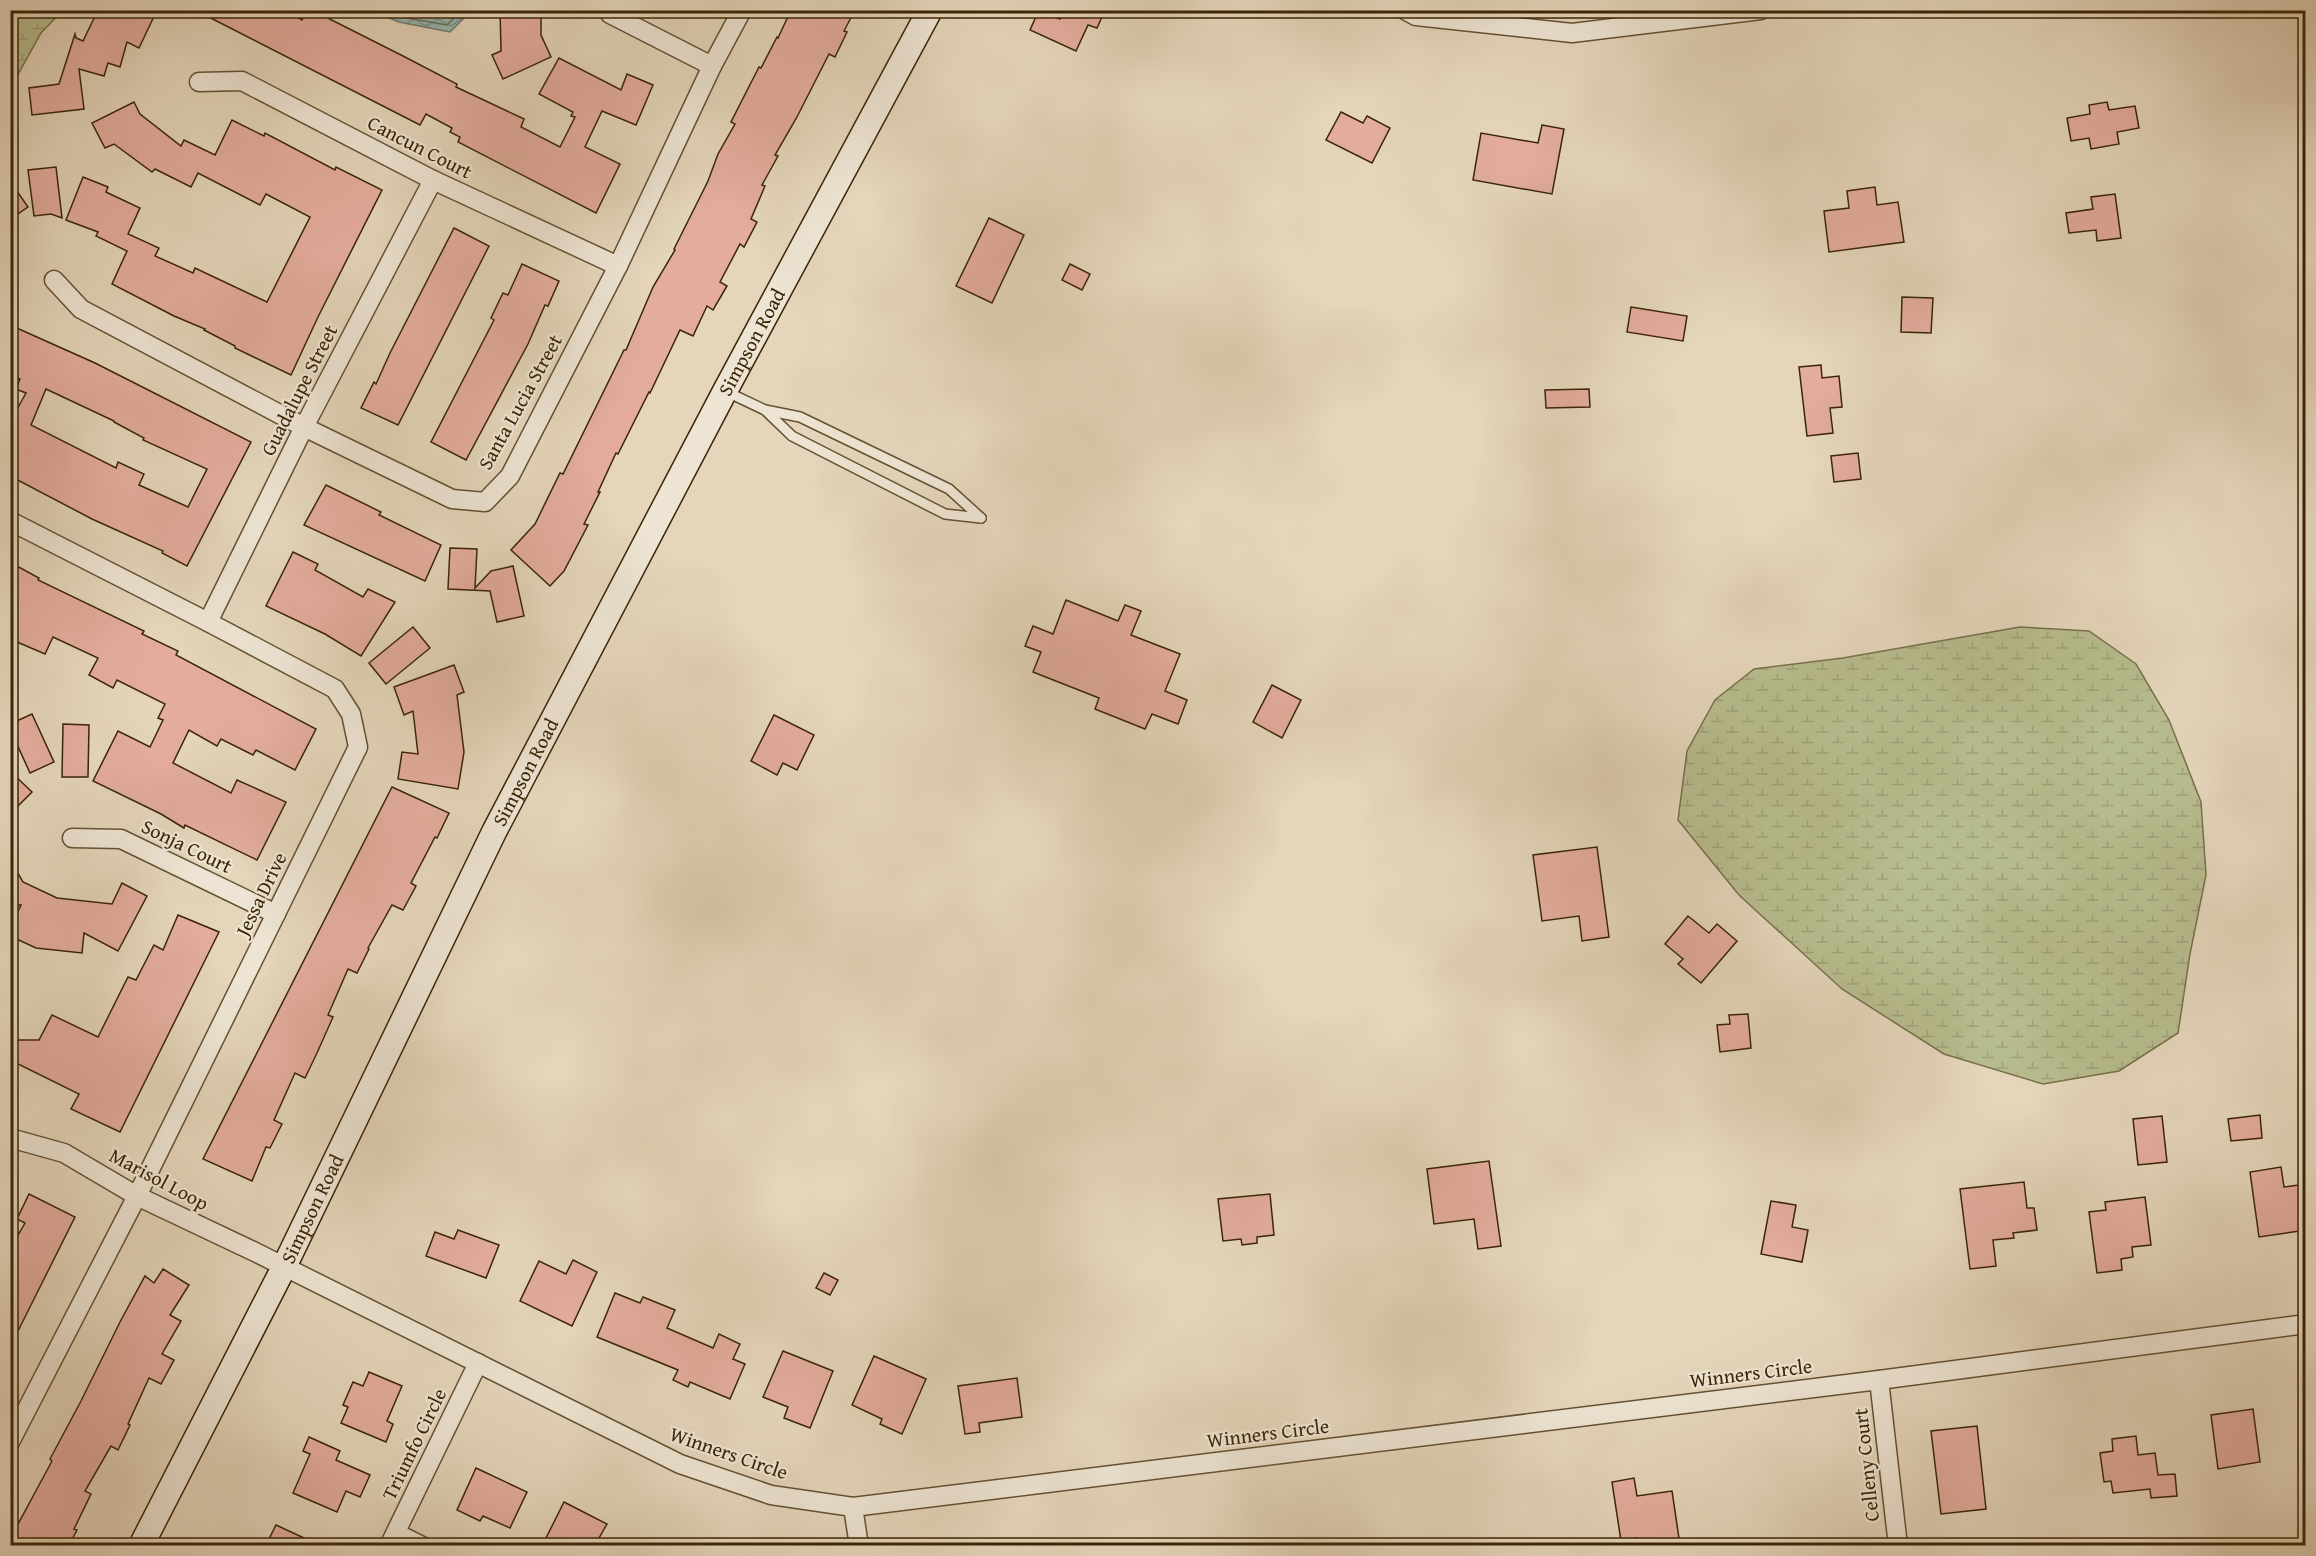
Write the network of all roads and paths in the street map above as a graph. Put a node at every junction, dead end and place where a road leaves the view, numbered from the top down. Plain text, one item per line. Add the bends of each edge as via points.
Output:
1 (742, 10) edge
2 (930, 10) edge
3 (1406, 10) edge
4 (1761, 10) edge
5 (610, 14) dead end
6 (712, 66) junction
7 (199, 82) dead end
8 (433, 180) junction
9 (618, 266) junction
10 (54, 280) dead end
11 (724, 390) junction
12 (765, 410) junction
13 (304, 427) junction
14 (10, 521) edge
15 (208, 622) junction
16 (72, 838) dead end
17 (276, 914) junction
18 (10, 1138) edge
19 (137, 1196) junction
20 (284, 1267) junction
21 (2306, 1324) edge
22 (478, 1363) junction
23 (1879, 1380) junction
24 (10, 1442) edge
25 (854, 1507) junction
26 (393, 1539) edge
27 (141, 1545) edge
28 (422, 1545) edge
29 (859, 1545) edge
30 (1898, 1545) edge

1 - 6 street, Santa Lucia Street
2 - 11 main road, Simpson Road
3 - 4 street via 1416,16 1572,33
5 - 6 street
6 - 9 street, Santa Lucia Street
7 - 8 street, Cancun Court via 242,81
8 - 9 street, Cancun Court
8 - 13 street, Guadalupe Street
9 - 13 street, Santa Lucia Street via 510,476 485,502 452,499
10 - 13 street, Santa Lucia Street via 81,309
11 - 12 lane
11 - 20 main road, Simpson Road via 494,832
12 - 12 lane via 792,436 945,514 981,518 949,489 800,417
13 - 15 street, Guadalupe Street
14 - 15 street, Jessa Drive
15 - 17 street, Jessa Drive via 335,690 351,714 358,747
16 - 17 street, Sonja Court via 121,839
17 - 19 street, Jessa Drive
18 - 19 street, Marisol Loop via 64,1153
19 - 20 street, Marisol Loop
19 - 24 street, Jessa Drive
20 - 22 street, Winners Circle
20 - 27 main road, Simpson Road
21 - 23 street, Winners Circle
22 - 25 street, Winners Circle via 680,1464 771,1495
22 - 26 street, Triumfo Circle
23 - 25 street, Winners Circle
23 - 30 street, Celleny Court
25 - 29 street
26 - 28 street

